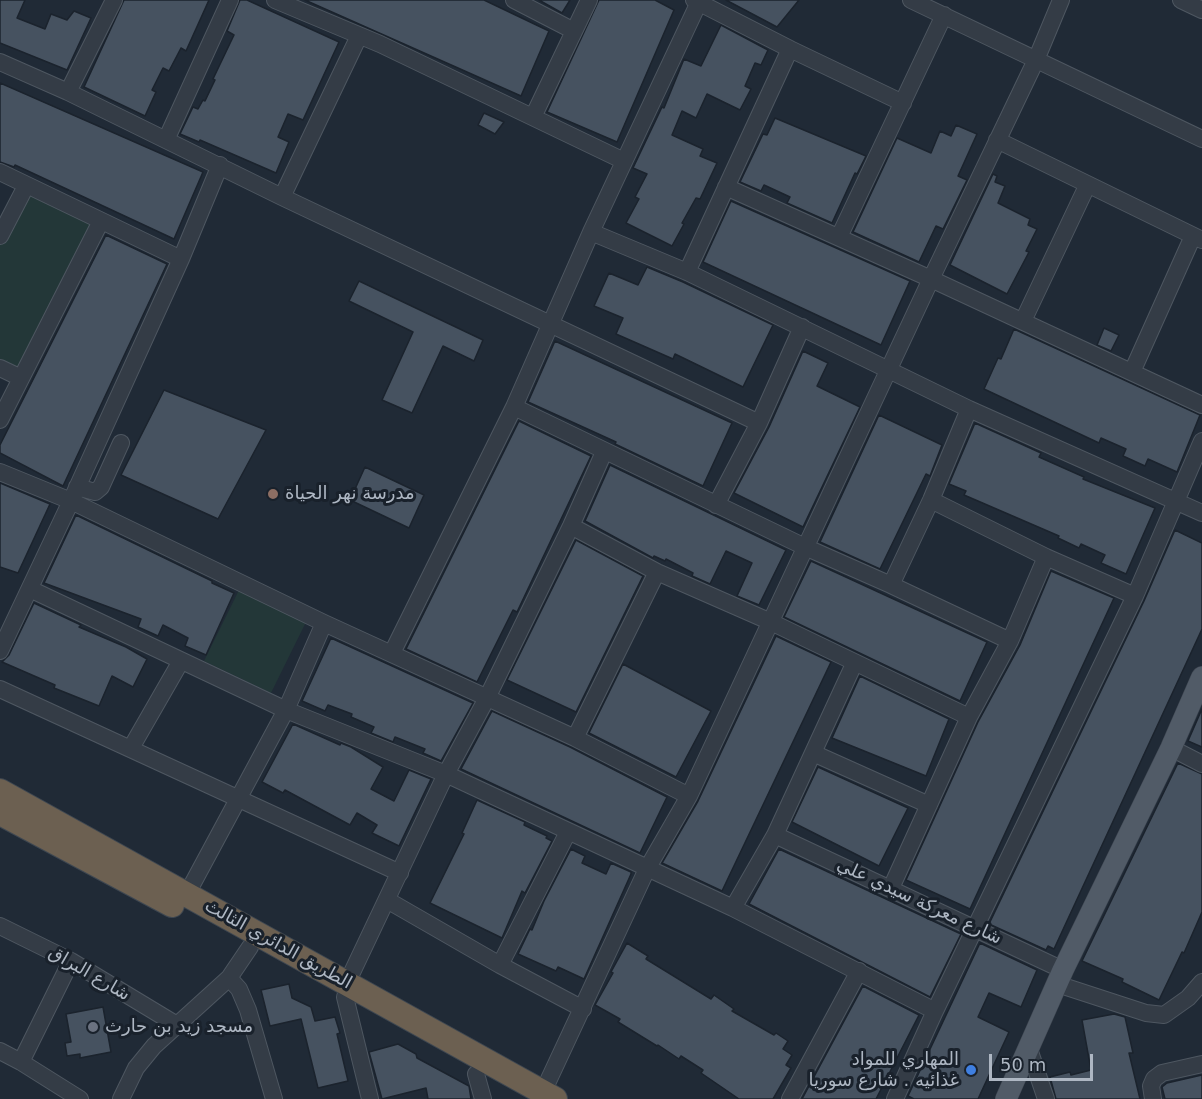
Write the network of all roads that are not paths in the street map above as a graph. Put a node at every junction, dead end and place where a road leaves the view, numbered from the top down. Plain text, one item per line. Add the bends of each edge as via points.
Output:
1 (114, 0) edge
2 (230, 0) edge
3 (275, 0) edge
4 (513, 0) edge
5 (589, 0) edge
6 (911, 0) edge
7 (1061, 0) edge
8 (1181, 0) edge
9 (697, 1) edge
10 (1202, 10) edge
11 (944, 15) junction
12 (574, 31) junction
13 (359, 36) junction
14 (790, 49) junction
15 (1036, 60) junction
16 (0, 62) edge
17 (68, 92) junction
18 (903, 103) junction
19 (533, 117) junction
20 (1202, 139) edge
21 (166, 140) junction
22 (997, 140) junction
23 (624, 161) junction
24 (220, 165) junction
25 (0, 172) edge
26 (26, 186) junction
27 (1088, 186) junction
28 (726, 187) junction
29 (282, 197) junction
30 (101, 221) junction
31 (591, 232) junction
32 (0, 236) edge
33 (839, 237) junction
34 (1197, 238) edge
35 (182, 259) junction
36 (687, 272) junction
37 (931, 279) junction
38 (1023, 321) junction
39 (550, 325) junction
40 (802, 327) junction
41 (0, 368) edge
42 (890, 369) junction
43 (1132, 372) junction
44 (21, 378) junction
45 (1202, 405) edge
46 (514, 407) junction
47 (969, 409) junction
48 (0, 420) edge
49 (759, 423) junction
50 (1202, 441) edge
51 (121, 442) dead end
52 (604, 452) junction
53 (0, 472) edge
54 (74, 494) junction
55 (931, 500) junction
56 (1175, 500) junction
57 (716, 505) junction
58 (1202, 513) edge
59 (571, 526) junction
60 (805, 547) junction
61 (1046, 557) junction
62 (657, 572) junction
63 (891, 585) junction
64 (30, 589) junction
65 (1135, 596) junction
66 (771, 622) junction
67 (324, 623) junction
68 (1010, 641) junction
69 (0, 651) edge
70 (392, 653) junction
71 (181, 661) junction
72 (854, 664) junction
73 (1202, 677) edge
74 (0, 689) edge
75 (487, 698) junction
76 (286, 710) junction
77 (969, 717) junction
78 (575, 738) junction
79 (131, 748) junction
80 (1171, 748) junction
81 (813, 753) junction
82 (1202, 764) edge
83 (446, 774) junction
84 (0, 791) edge
85 (689, 796) junction
86 (238, 799) junction
87 (929, 805) junction
88 (0, 813) edge
89 (568, 832) junction
90 (776, 835) junction
91 (647, 869) junction
92 (399, 873) junction
93 (891, 888) junction
94 (187, 894) junction
95 (387, 900) junction
96 (733, 909) junction
97 (0, 926) edge
98 (974, 929) junction
99 (250, 947) junction
100 (71, 961) junction
101 (500, 965) junction
102 (859, 971) junction
103 (1060, 977) junction
104 (229, 978) junction
105 (1202, 982) edge
106 (346, 990) junction
107 (583, 1009) junction
108 (935, 1011) junction
109 (177, 1025) junction
110 (1029, 1049) junction
111 (0, 1051) edge
112 (21, 1062) junction
113 (1202, 1064) edge
114 (476, 1074) junction
115 (541, 1097) edge
116 (80, 1099) edge
117 (121, 1099) edge
118 (274, 1099) edge
119 (370, 1099) edge
120 (483, 1099) edge
121 (790, 1099) edge
122 (895, 1099) edge
123 (1006, 1099) edge
124 (1046, 1099) edge
125 (1153, 1099) edge

1 - 17 street
2 - 21 street
3 - 13 street
4 - 12 street
5 - 12 street
6 - 11 street
7 - 15 street
8 - 10 street
9 - 14 street
9 - 23 street
11 - 15 street
11 - 18 street
12 - 19 street
13 - 19 street
13 - 29 street
14 - 18 street
14 - 28 street
15 - 20 street
15 - 22 street
16 - 17 street
17 - 21 street
18 - 33 street
19 - 23 street
21 - 24 street
22 - 27 street
22 - 37 street
23 - 31 street
24 - 29 street
24 - 35 street
25 - 26 street
26 - 30 street
26 - 32 street
27 - 34 street
27 - 38 street
28 - 33 street
28 - 36 street
29 - 39 street
30 - 35 street
30 - 44 street
31 - 36 street
31 - 39 street
33 - 37 street
34 - 43 street
35 - 54 street
36 - 40 street
37 - 38 street
37 - 42 street
38 - 43 street
39 - 46 street
39 - 49 street
40 - 42 street
40 - 49 street
41 - 44 street
42 - 47 street
42 - 60 street
43 - 45 street
44 - 48 street
46 - 52 street
46 - 70 street
47 - 55 street
47 - 56 street
49 - 57 street
50 - 56 street
51 - 54 street via 101,487 95,492
52 - 57 street
52 - 59 street
53 - 54 street
54 - 64 street
54 - 67 street
55 - 61 street
55 - 63 street
56 - 58 street
56 - 65 street
57 - 60 street
59 - 62 street
59 - 75 street
60 - 63 street
60 - 66 street
61 - 65 street
61 - 68 street
62 - 66 street
62 - 78 street
63 - 68 street
64 - 69 street
64 - 71 street
65 - 98 street
66 - 72 street
66 - 85 street
67 - 70 street
67 - 76 street
68 - 77 street
70 - 75 street
71 - 76 street
71 - 79 street
72 - 77 street
72 - 81 street
73 - 80 main road
74 - 79 street
75 - 78 street
75 - 83 street
76 - 83 street
76 - 86 street
77 - 87 street
78 - 85 street
79 - 86 street
80 - 82 street
80 - 103 main road
81 - 87 street
81 - 90 street
83 - 89 street
83 - 92 street
84 - 94 highway, الطريق الدائري الثالث
85 - 91 street
86 - 92 street
86 - 94 street
87 - 93 street
88 - 99 highway, الطريق الدائري الثالث
89 - 91 street
89 - 101 street
90 - 93 street, شارع معركة سيدي علي
90 - 96 street
91 - 96 street
91 - 107 street
92 - 95 street
93 - 98 street, شارع معركة سيدي علي
94 - 106 highway, الطريق الدائري الثالث
95 - 101 street
95 - 106 street
96 - 102 street
97 - 100 street, شارع البراق
98 - 103 street, شارع معركة سيدي علي
98 - 108 street
99 - 104 street
99 - 106 highway, الطريق الدائري الثالث
100 - 109 street, شارع البراق
100 - 112 street
101 - 107 street
102 - 108 street
102 - 121 street
103 - 105 street, شارع معركة سيدي علي via 1146,1013 1164,1015
103 - 110 main road
104 - 109 street
104 - 118 street via 248,1010
106 - 114 highway, الطريق الدائري الثالث
106 - 115 highway, الطريق الدائري الثالث
106 - 119 street
107 - 115 street
108 - 122 street
109 - 117 street via 136,1068
110 - 123 main road
110 - 124 street
111 - 112 street
112 - 116 street
113 - 125 street via 1162,1073 1151,1086
114 - 115 highway, الطريق الدائري الثالث
114 - 120 street

